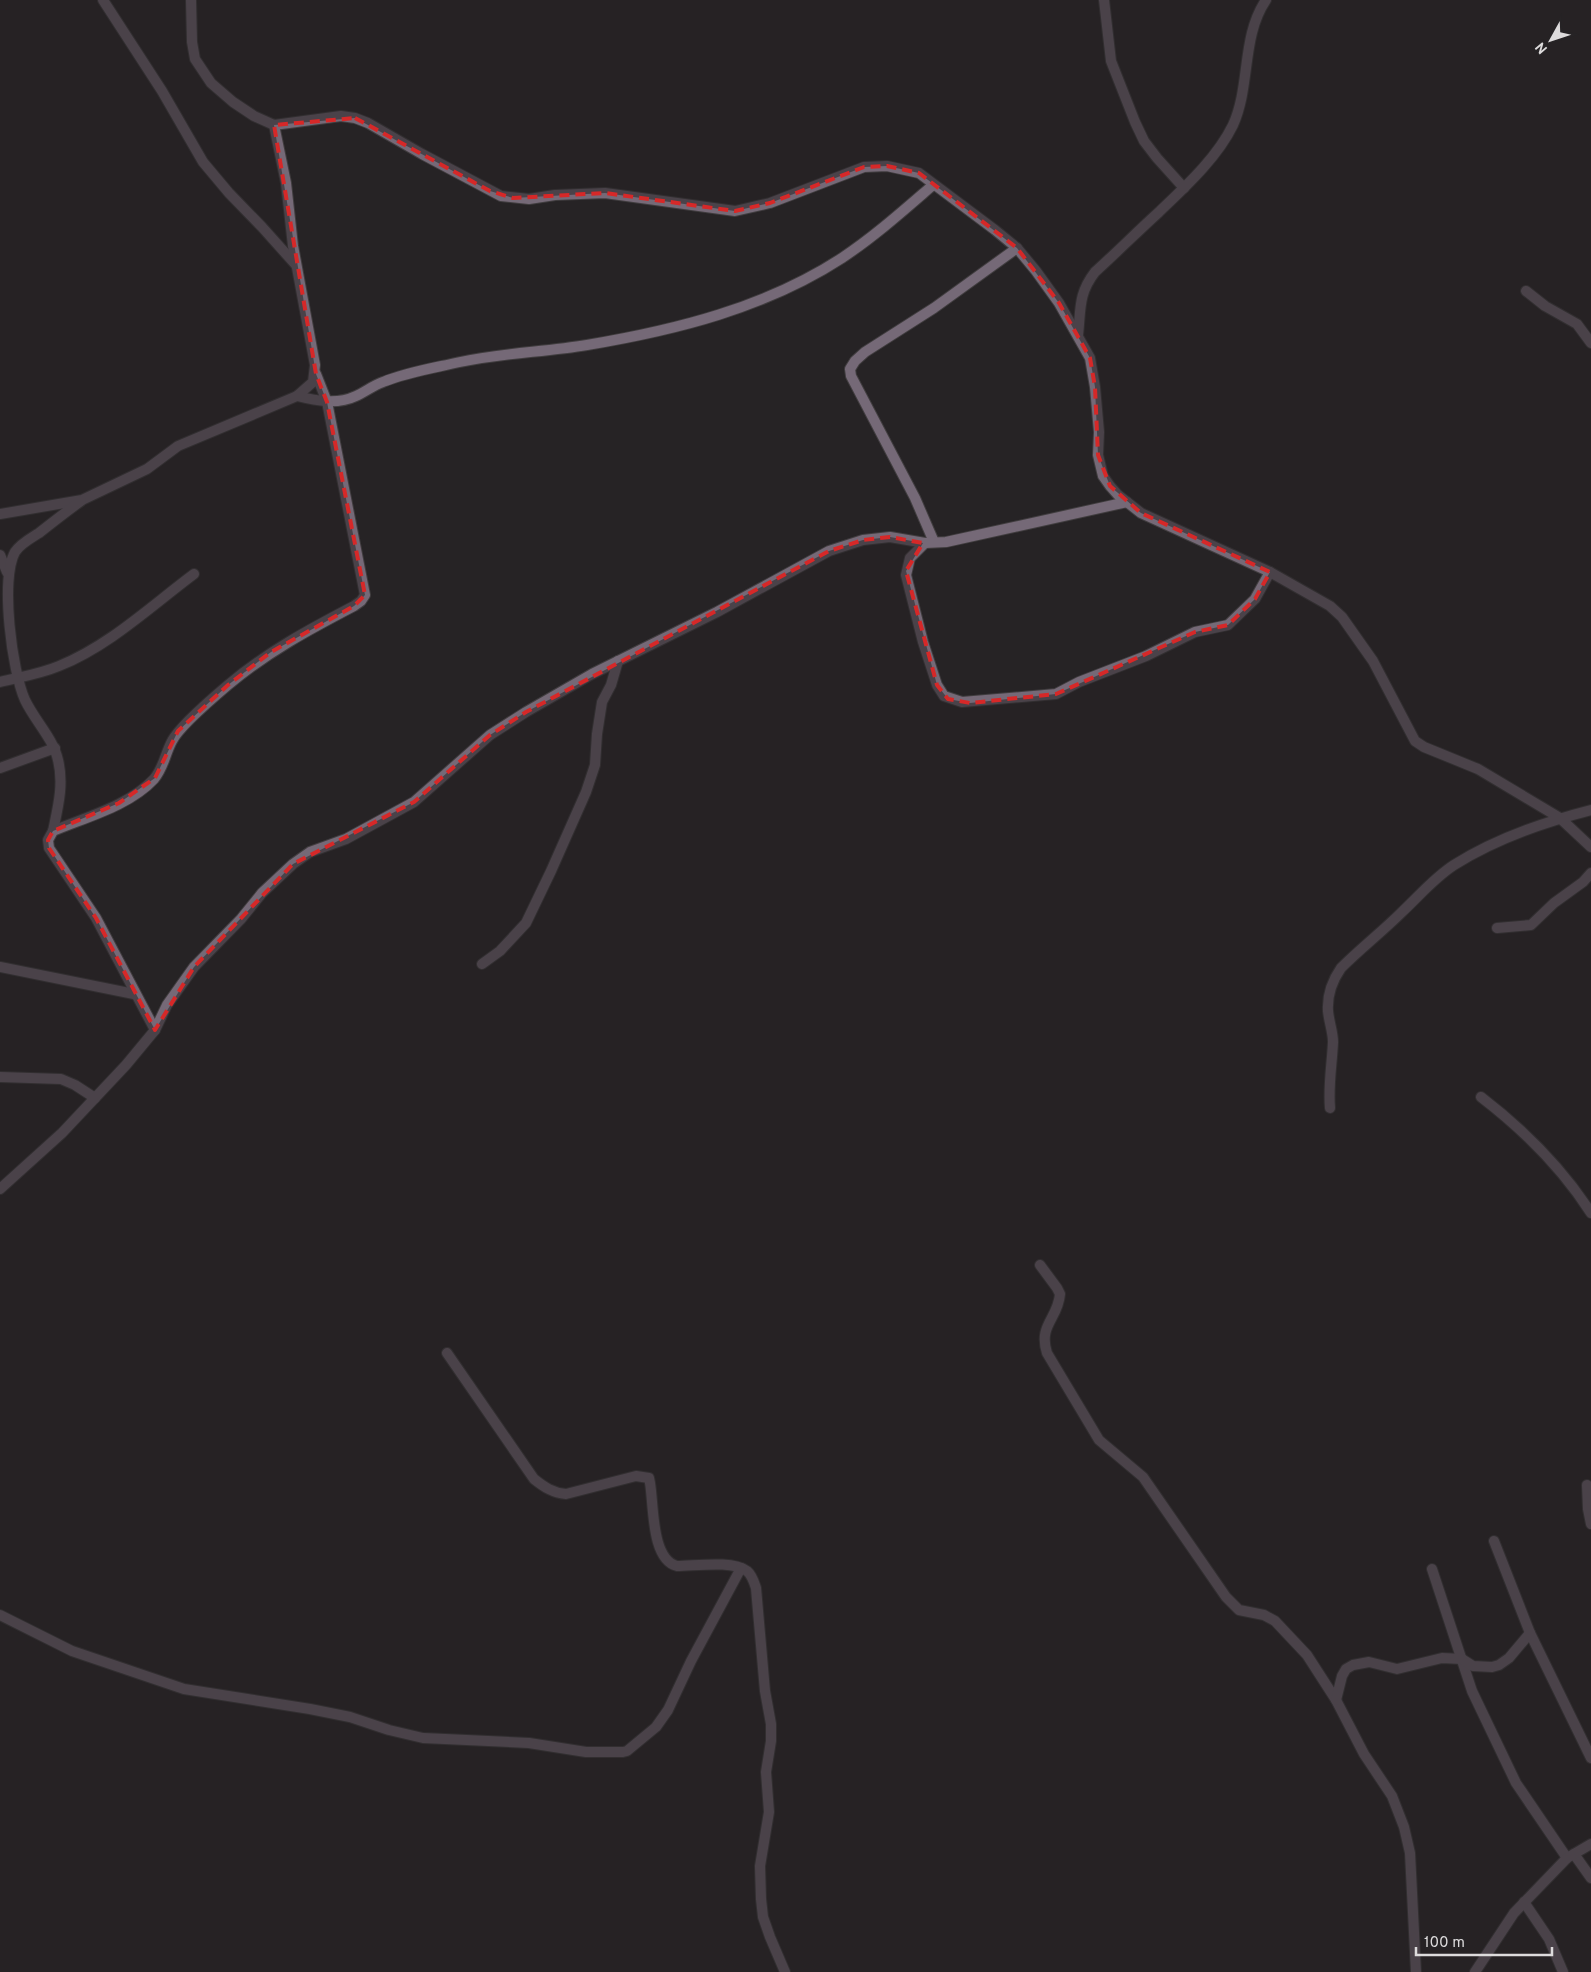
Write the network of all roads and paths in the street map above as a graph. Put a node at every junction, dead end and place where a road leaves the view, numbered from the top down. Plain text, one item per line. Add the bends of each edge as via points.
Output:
1 (102, 0) edge
2 (191, 0) edge
3 (1104, 0) edge
4 (1266, 0) edge
5 (274, 125) junction
6 (934, 185) junction
7 (1184, 188) junction
8 (1017, 248) junction
9 (297, 266) junction
10 (1526, 291) dead end
11 (1078, 335) junction
12 (1591, 343) edge
13 (316, 374) junction
14 (297, 396) junction
15 (327, 402) junction
16 (82, 500) junction
17 (1127, 502) junction
18 (0, 514) edge
19 (930, 543) junction
20 (0, 555) edge
21 (7, 572) junction
22 (1270, 572) junction
23 (194, 574) dead end
24 (618, 662) junction
25 (17, 678) junction
26 (0, 682) edge
27 (55, 748) junction
28 (0, 768) edge
29 (1591, 810) edge
30 (1560, 818) junction
31 (53, 831) junction
32 (1591, 847) edge
33 (1591, 873) edge
34 (1498, 928) dead end
35 (482, 964) dead end
36 (0, 967) edge
37 (134, 994) junction
38 (155, 1030) junction
39 (0, 1077) edge
40 (1481, 1097) dead end
41 (96, 1098) junction
42 (1330, 1108) dead end
43 (0, 1189) edge
44 (1591, 1213) edge
45 (1040, 1265) dead end
46 (447, 1353) dead end
47 (1587, 1485) dead end
48 (1591, 1524) edge
49 (1494, 1541) dead end
50 (741, 1568) junction
51 (1432, 1569) dead end
52 (0, 1615) edge
53 (1530, 1633) junction
54 (1462, 1659) junction
55 (1336, 1700) junction
56 (1591, 1758) edge
57 (1591, 1844) edge
58 (1570, 1856) junction
59 (1591, 1878) edge
60 (1524, 1902) junction
61 (785, 1972) edge
62 (1416, 1972) edge
63 (1475, 1972) edge
64 (1562, 1972) edge

1 - 9 street via 162,91 203,162
2 - 5 street via 195,58 211,83 254,116
3 - 7 street via 1112,61 1135,122 1157,158
4 - 7 street via 1255,23 1243,91 1233,124 1205,165
5 - 6 street via 341,116 355,118 368,122 490,191 513,198 605,193 735,211 770,203 873,166 919,173
5 - 9 street via 286,183
6 - 8 street
6 - 15 street via 842,258 792,286 717,317 626,338 471,360 411,373 382,382 355,397
7 - 11 street via 1095,272 1081,299
8 - 11 street via 1054,295
8 - 19 street via 934,308 865,352 850,369 914,498
9 - 13 street
10 - 12 street via 1544,306 1577,324
11 - 17 street via 1090,358 1096,387 1100,467 1110,486
13 - 14 street via 313,382
13 - 15 street
14 - 15 street
14 - 16 street via 178,446 147,470
15 - 31 street via 365,595 354,606 271,652 228,685 178,732 165,761 140,791 119,804
16 - 18 street
16 - 21 street via 15,551
17 - 19 street
17 - 22 street via 1141,512
19 - 22 street via 910,558 906,576 937,685 944,696 962,702 1056,694 1195,632 1228,625 1255,599
19 - 24 street via 890,538 863,540 829,551
20 - 21 street
21 - 25 street via 5,594
22 - 30 street via 1330,606 1342,617 1373,661 1412,736 1420,745 1470,765
23 - 25 street via 84,654 60,666
24 - 35 street via 602,702 595,765 551,871 526,924
24 - 38 street via 490,735 414,802 346,839 310,852 292,864 194,967 167,1005
25 - 26 street
25 - 27 street via 38,724
27 - 28 street
27 - 31 street via 60,801
29 - 30 street
30 - 32 street
30 - 42 street via 1453,866 1434,880 1334,978 1328,1011 1333,1039
31 - 37 street via 48,840 49,848 96,918 120,960
33 - 34 street via 1531,925
36 - 37 street
37 - 38 street
38 - 41 street
39 - 41 street via 61,1079
40 - 44 street via 1546,1154
41 - 43 street
45 - 55 street via 1060,1294 1044,1333 1047,1354 1099,1440 1143,1477 1226,1597 1239,1610 1275,1621 1307,1655
46 - 50 street via 534,1479 545,1488 566,1494 646,1476 649,1478 659,1549 664,1559 677,1566
47 - 48 street
49 - 53 street
50 - 52 street via 668,1710 656,1727 623,1752 586,1752 529,1743 424,1738 350,1717 184,1689 72,1651
50 - 61 street via 752,1578 756,1588 771,1724 766,1772 769,1812 760,1866 761,1899 763,1917
51 - 54 street
53 - 54 street via 1500,1665 1478,1667
53 - 56 street
54 - 55 street via 1430,1660 1397,1669 1369,1662 1353,1665 1342,1676
54 - 58 street via 1472,1691 1516,1783
55 - 62 street via 1364,1754 1392,1796 1404,1827 1413,1889
57 - 58 street
58 - 59 street
58 - 60 street
60 - 63 street
60 - 64 street via 1549,1939

